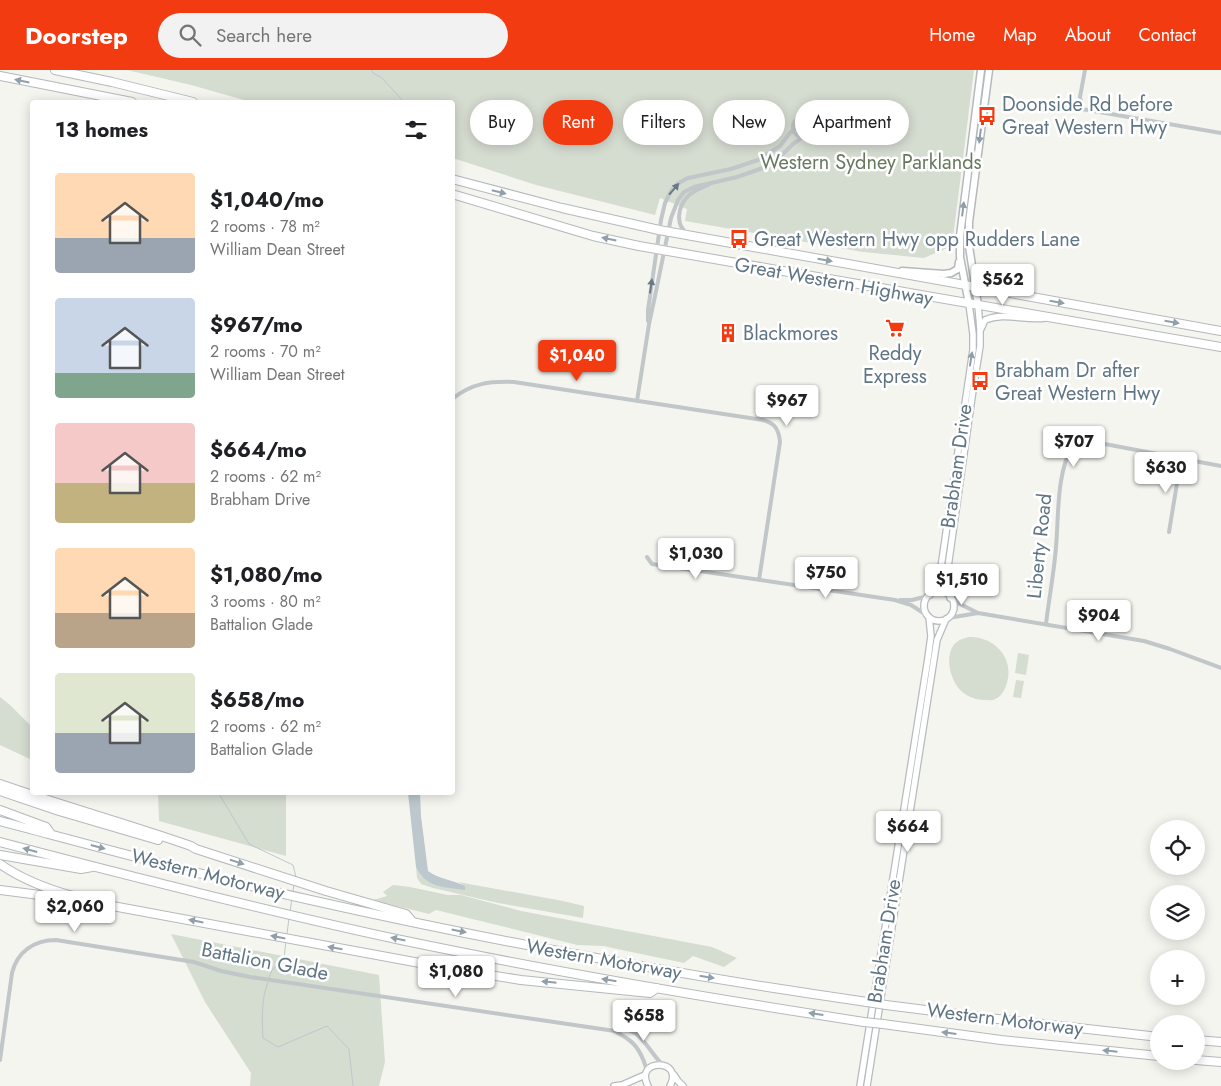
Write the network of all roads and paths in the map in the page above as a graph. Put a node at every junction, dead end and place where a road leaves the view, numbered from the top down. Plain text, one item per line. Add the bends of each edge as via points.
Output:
1 (55, 70) edge
2 (981, 70) edge
3 (989, 70) edge
4 (1085, 70) edge
5 (0, 76) edge
6 (122, 100) edge
7 (185, 100) edge
8 (795, 123) edge
9 (794, 129) joint
10 (1221, 133) edge
11 (795, 144) edge
12 (455, 180) edge
13 (722, 180) junction
14 (455, 195) edge
15 (659, 230) junction
16 (668, 231) junction
17 (691, 235) junction
18 (660, 250) junction
19 (960, 257) junction
20 (878, 269) junction
21 (965, 285) junction
22 (975, 287) junction
23 (973, 305) junction
24 (1047, 318) junction
25 (648, 324) junction
26 (980, 329) junction
27 (1221, 331) edge
28 (1221, 347) edge
29 (455, 397) edge
30 (637, 401) junction
31 (1181, 459) junction
32 (1221, 466) edge
33 (1169, 532) dead end
34 (647, 557) dead end
35 (759, 580) junction
36 (929, 596) junction
37 (951, 599) junction
38 (895, 600) junction
39 (978, 613) junction
40 (928, 617) junction
41 (947, 619) junction
42 (1046, 624) junction
43 (1221, 668) edge
44 (0, 784) edge
45 (0, 791) edge
46 (30, 794) edge
47 (33, 795) edge
48 (0, 810) edge
49 (0, 820) edge
50 (51, 834) junction
51 (0, 842) edge
52 (196, 849) junction
53 (0, 855) edge
54 (0, 864) edge
55 (94, 866) junction
56 (0, 890) edge
57 (91, 902) junction
58 (412, 921) junction
59 (657, 988) junction
60 (615, 1031) junction
61 (1150, 1035) edge
62 (1205, 1041) edge
63 (1221, 1042) edge
64 (1150, 1055) edge
65 (0, 1060) edge
66 (1205, 1061) edge
67 (1221, 1062) edge
68 (663, 1065) junction
69 (646, 1073) junction
70 (672, 1074) junction
71 (622, 1085) edge
72 (614, 1086) edge
73 (631, 1086) edge
74 (648, 1086) edge
75 (670, 1086) edge
76 (683, 1086) edge
77 (860, 1086) edge
78 (867, 1086) edge

1 - 7 highway
19 -> 2 main road
3 -> 22 main road via 969,222
4 - 10 street via 1080,97 1082,109
6 -> 5 highway
8 - 9 street
15 -> 9 street via 664,203 677,184 688,178 758,160 780,146
11 - 13 street via 771,164
12 -> 15 highway, Great Western Highway
13 - 16 street via 684,192 675,206
13 - 17 street via 696,190 683,204 680,225
18 -> 14 highway, Great Western Highway via 592,236
15 - 16 highway, Great Western Highway
15 - 18 street
16 - 17 highway, Great Western Highway
16 - 18 street
17 -> 20 highway, Great Western Highway
18 - 23 highway, Great Western Highway
25 -> 18 street
18 - 25 street via 656,296
19 - 20 main road via 958,269 949,274
19 - 21 main road
20 - 21 highway, Great Western Highway
21 - 22 highway, Great Western Highway
21 - 23 main road
22 - 23 main road
22 -> 27 highway, Great Western Highway
23 - 24 highway, Great Western Highway
23 - 26 main road, Brabham Drive
36 -> 23 main road, Brabham Drive via 941,567 973,350
24 - 26 main road via 998,316 985,320
24 - 28 highway, Great Western Highway
25 - 30 street
26 - 37 main road, Brabham Drive via 947,574
29 - 30 street via 475,385 501,382
30 - 35 street via 763,420 777,428 779,446
31 - 32 street, Liberty Road
31 - 33 street
31 - 42 street, Liberty Road via 1089,442 1073,444 1066,455 1060,491
34 - 35 street via 652,564
35 - 38 street
36 - 37 main road via 940,592
36 - 38 street
36 - 40 main road via 924,606
37 - 39 street
37 - 41 main road via 953,610
38 - 40 street via 911,605
39 - 41 street
39 - 42 street
40 - 41 main road via 937,621
40 - 77 main road, Brabham Drive via 931,636 928,658
41 - 78 main road, Brabham Drive via 937,640
42 - 43 street via 1144,641
44 - 46 highway
45 - 52 highway via 90,821
47 - 52 highway
48 - 50 highway via 46,827
49 - 50 highway, Western Motorway
50 -> 58 highway, Western Motorway via 276,892
55 -> 51 highway, Western Motorway
52 -> 58 highway via 406,914
53 - 55 highway via 81,869
54 - 57 highway via 44,888
59 -> 55 highway, Western Motorway via 401,940
56 - 57 highway
59 -> 57 highway via 650,993 506,978
58 -> 61 highway, Western Motorway, bridge via 702,977 988,1018
64 -> 59 highway, Western Motorway, bridge via 864,1022
60 - 65 street, Battalion Glade via 250,977 194,962 46,940 28,948 14,968
60 - 68 street, Battalion Glade via 624,1029 636,1035
60 - 69 street, Battalion Glade via 637,1048 644,1059
62 - 63 highway
66 - 67 highway
68 - 69 main road via 654,1065
68 - 70 main road
69 - 71 main road
69 - 74 main road
70 - 75 main road
70 - 76 main road
71 - 72 main road
71 - 73 main road

